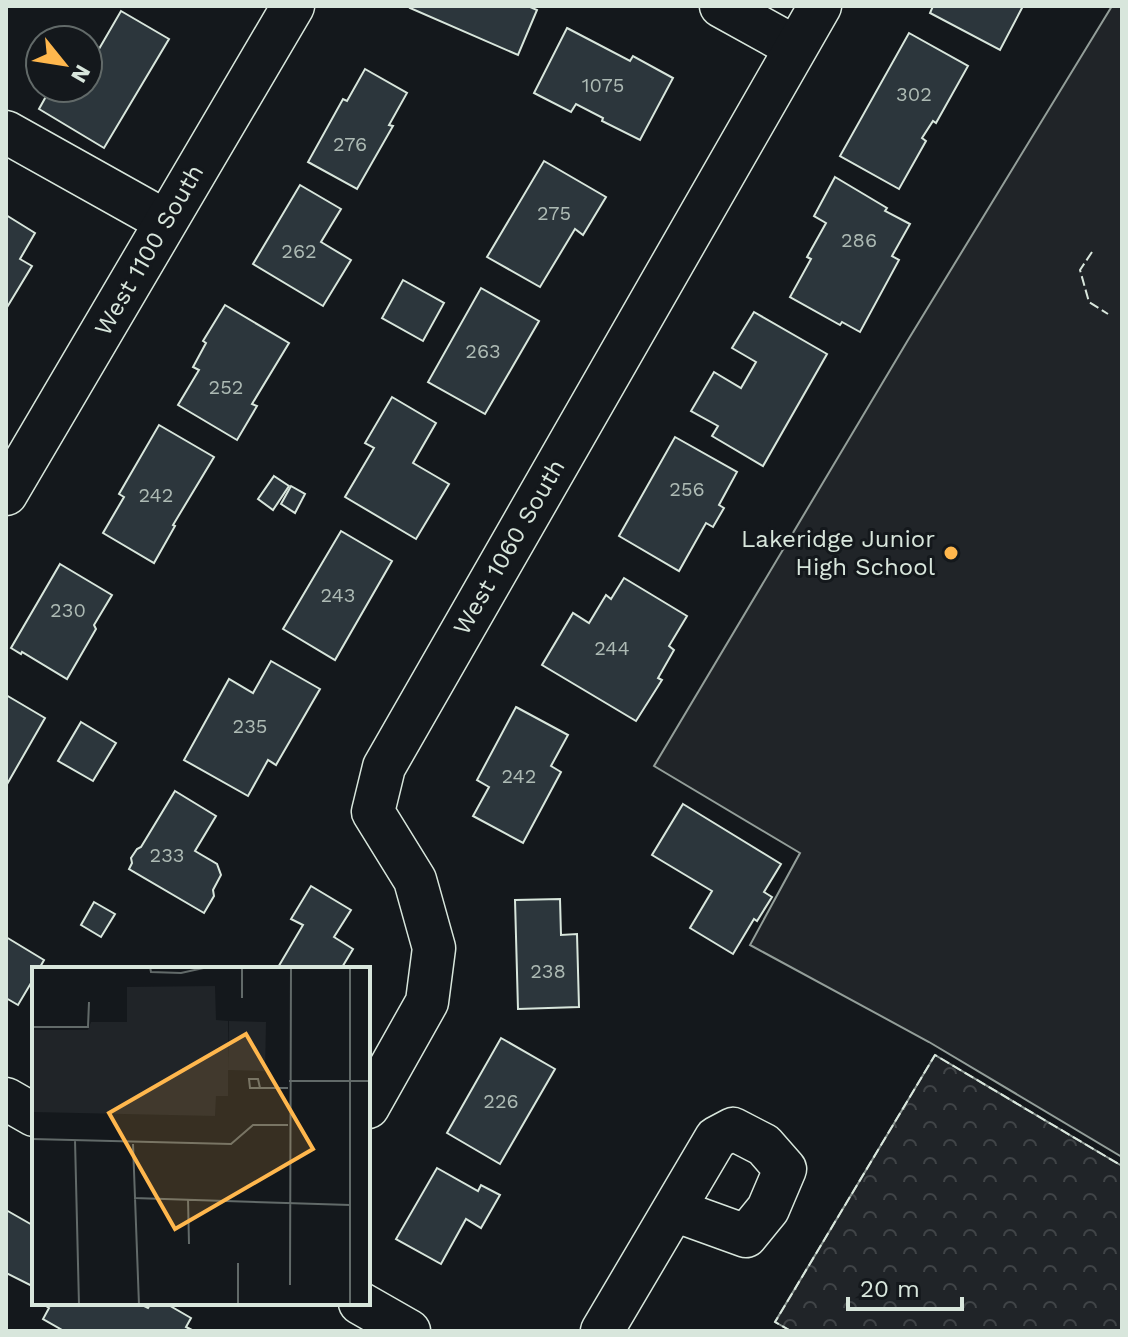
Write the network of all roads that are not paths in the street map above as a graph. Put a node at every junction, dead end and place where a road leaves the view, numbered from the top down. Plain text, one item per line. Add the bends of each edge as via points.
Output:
1 (293, 6) edge
2 (721, 6) edge
3 (820, 6) edge
4 (795, 47) junction
5 (6, 132) edge
6 (165, 221) junction
7 (6, 494) edge
8 (6, 1099) edge
9 (370, 1103) edge
10 (32, 1114) edge
11 (674, 1210) dead end
12 (364, 1305) edge
13 (409, 1331) edge
14 (602, 1331) edge

1 - 6 street, West 1100 South
2 - 4 street
3 - 4 street, West 1060 South
4 - 9 street, West 1060 South via 384,767 373,812 415,880 434,948 427,1002
5 - 6 street
6 - 7 street, West 1100 South
8 - 10 street
11 - 14 street
12 - 13 street

